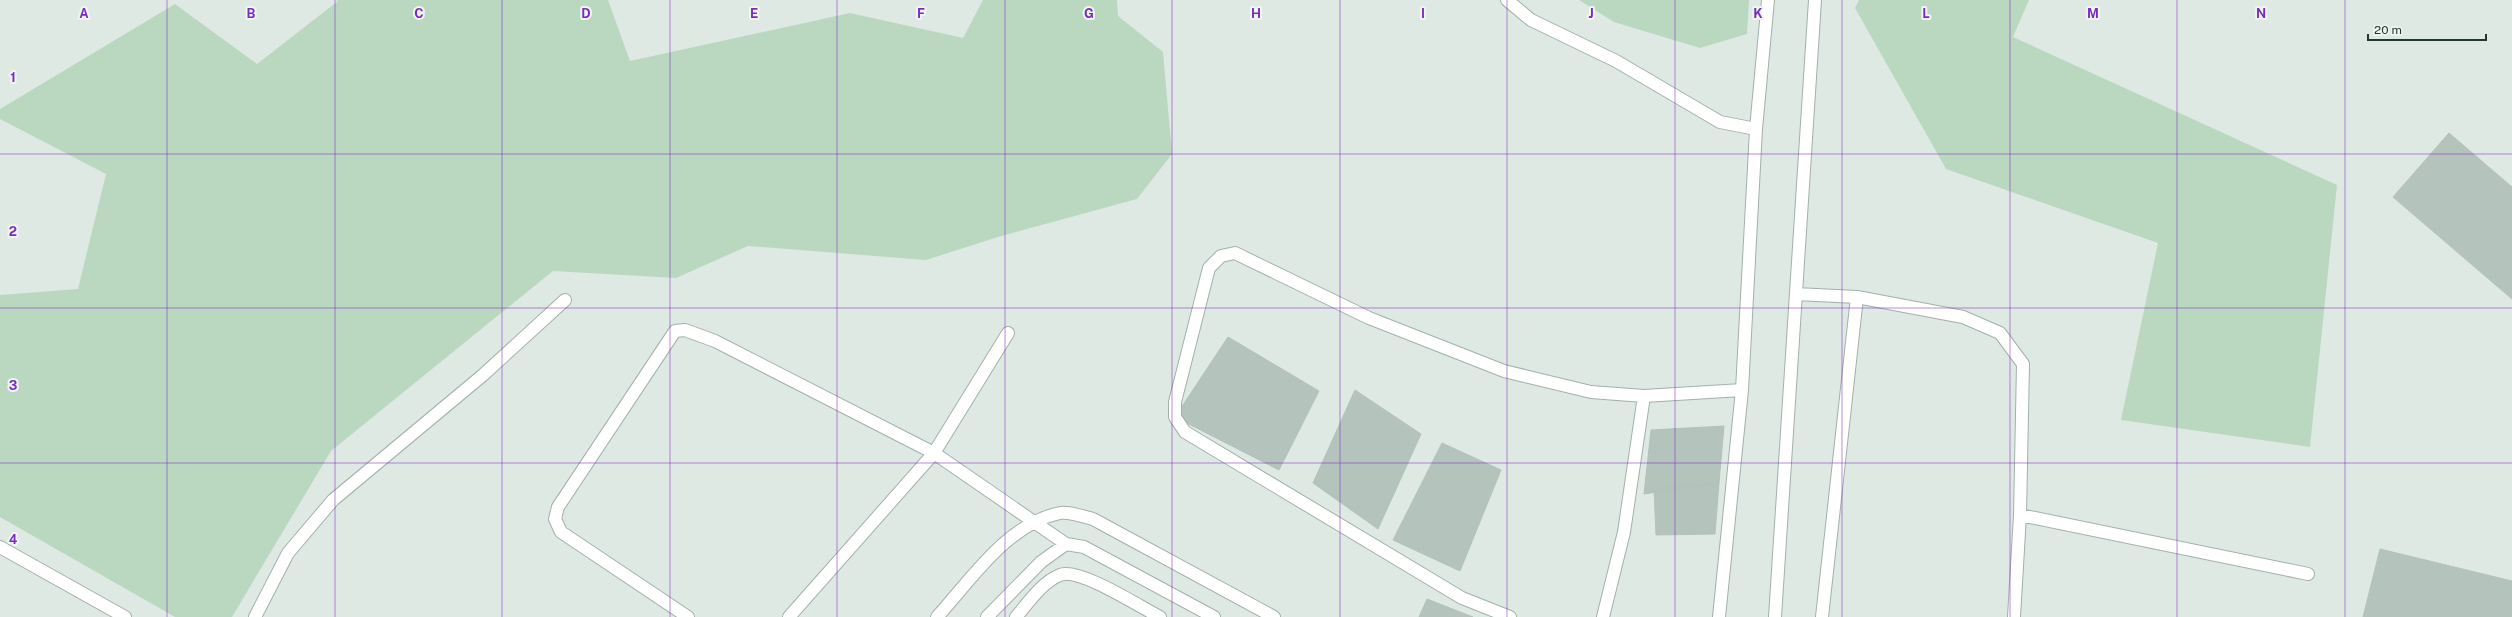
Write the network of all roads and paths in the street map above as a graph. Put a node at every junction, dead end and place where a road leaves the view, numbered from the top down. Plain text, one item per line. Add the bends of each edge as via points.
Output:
1 (1507, 0) edge
2 (1768, 0) edge
3 (1815, 0) edge
4 (1756, 129) junction
5 (1796, 294) junction
6 (1857, 297) junction
7 (565, 300) dead end
8 (1008, 333) dead end
9 (1742, 390) junction
10 (1644, 396) junction
11 (934, 453) junction
12 (2020, 515) junction
13 (1034, 522) junction
14 (1066, 544) junction
15 (0, 547) edge
16 (2308, 574) dead end
17 (125, 617) edge
18 (255, 617) edge
19 (688, 617) edge
20 (789, 617) edge
21 (937, 617) edge
22 (988, 617) edge
23 (1016, 617) edge
24 (1160, 617) edge
25 (1214, 617) edge
26 (1274, 617) edge
27 (1510, 617) edge
28 (1603, 617) edge
29 (1720, 617) edge
30 (1775, 617) edge
31 (1822, 617) edge
32 (2014, 617) edge

1 - 4 street via 1531,20 1616,61 1720,122
2 - 4 street
3 - 5 street
4 - 9 street
5 - 6 street
5 - 30 street
6 - 12 street via 1963,317 2000,333 2018,357 2023,364
6 - 31 street
7 - 18 street via 483,375 333,500 288,553
8 - 11 street
9 - 10 street
9 - 29 street
10 - 27 street via 1591,392 1504,371 1369,318 1235,253 1221,256 1209,268 1174,402 1175,417 1185,432 1462,598
10 - 28 street via 1624,532
11 - 13 street
11 - 19 street via 715,341 686,330 675,331 558,507 554,519 561,532
11 - 20 street
12 - 16 street
12 - 32 street
13 - 14 street
13 - 21 street via 1002,546
13 - 26 street via 1061,513 1093,518
14 - 22 street via 1041,562
14 - 25 street via 1084,547
15 - 17 street
23 - 24 street via 1047,584 1061,575 1070,574 1087,579

